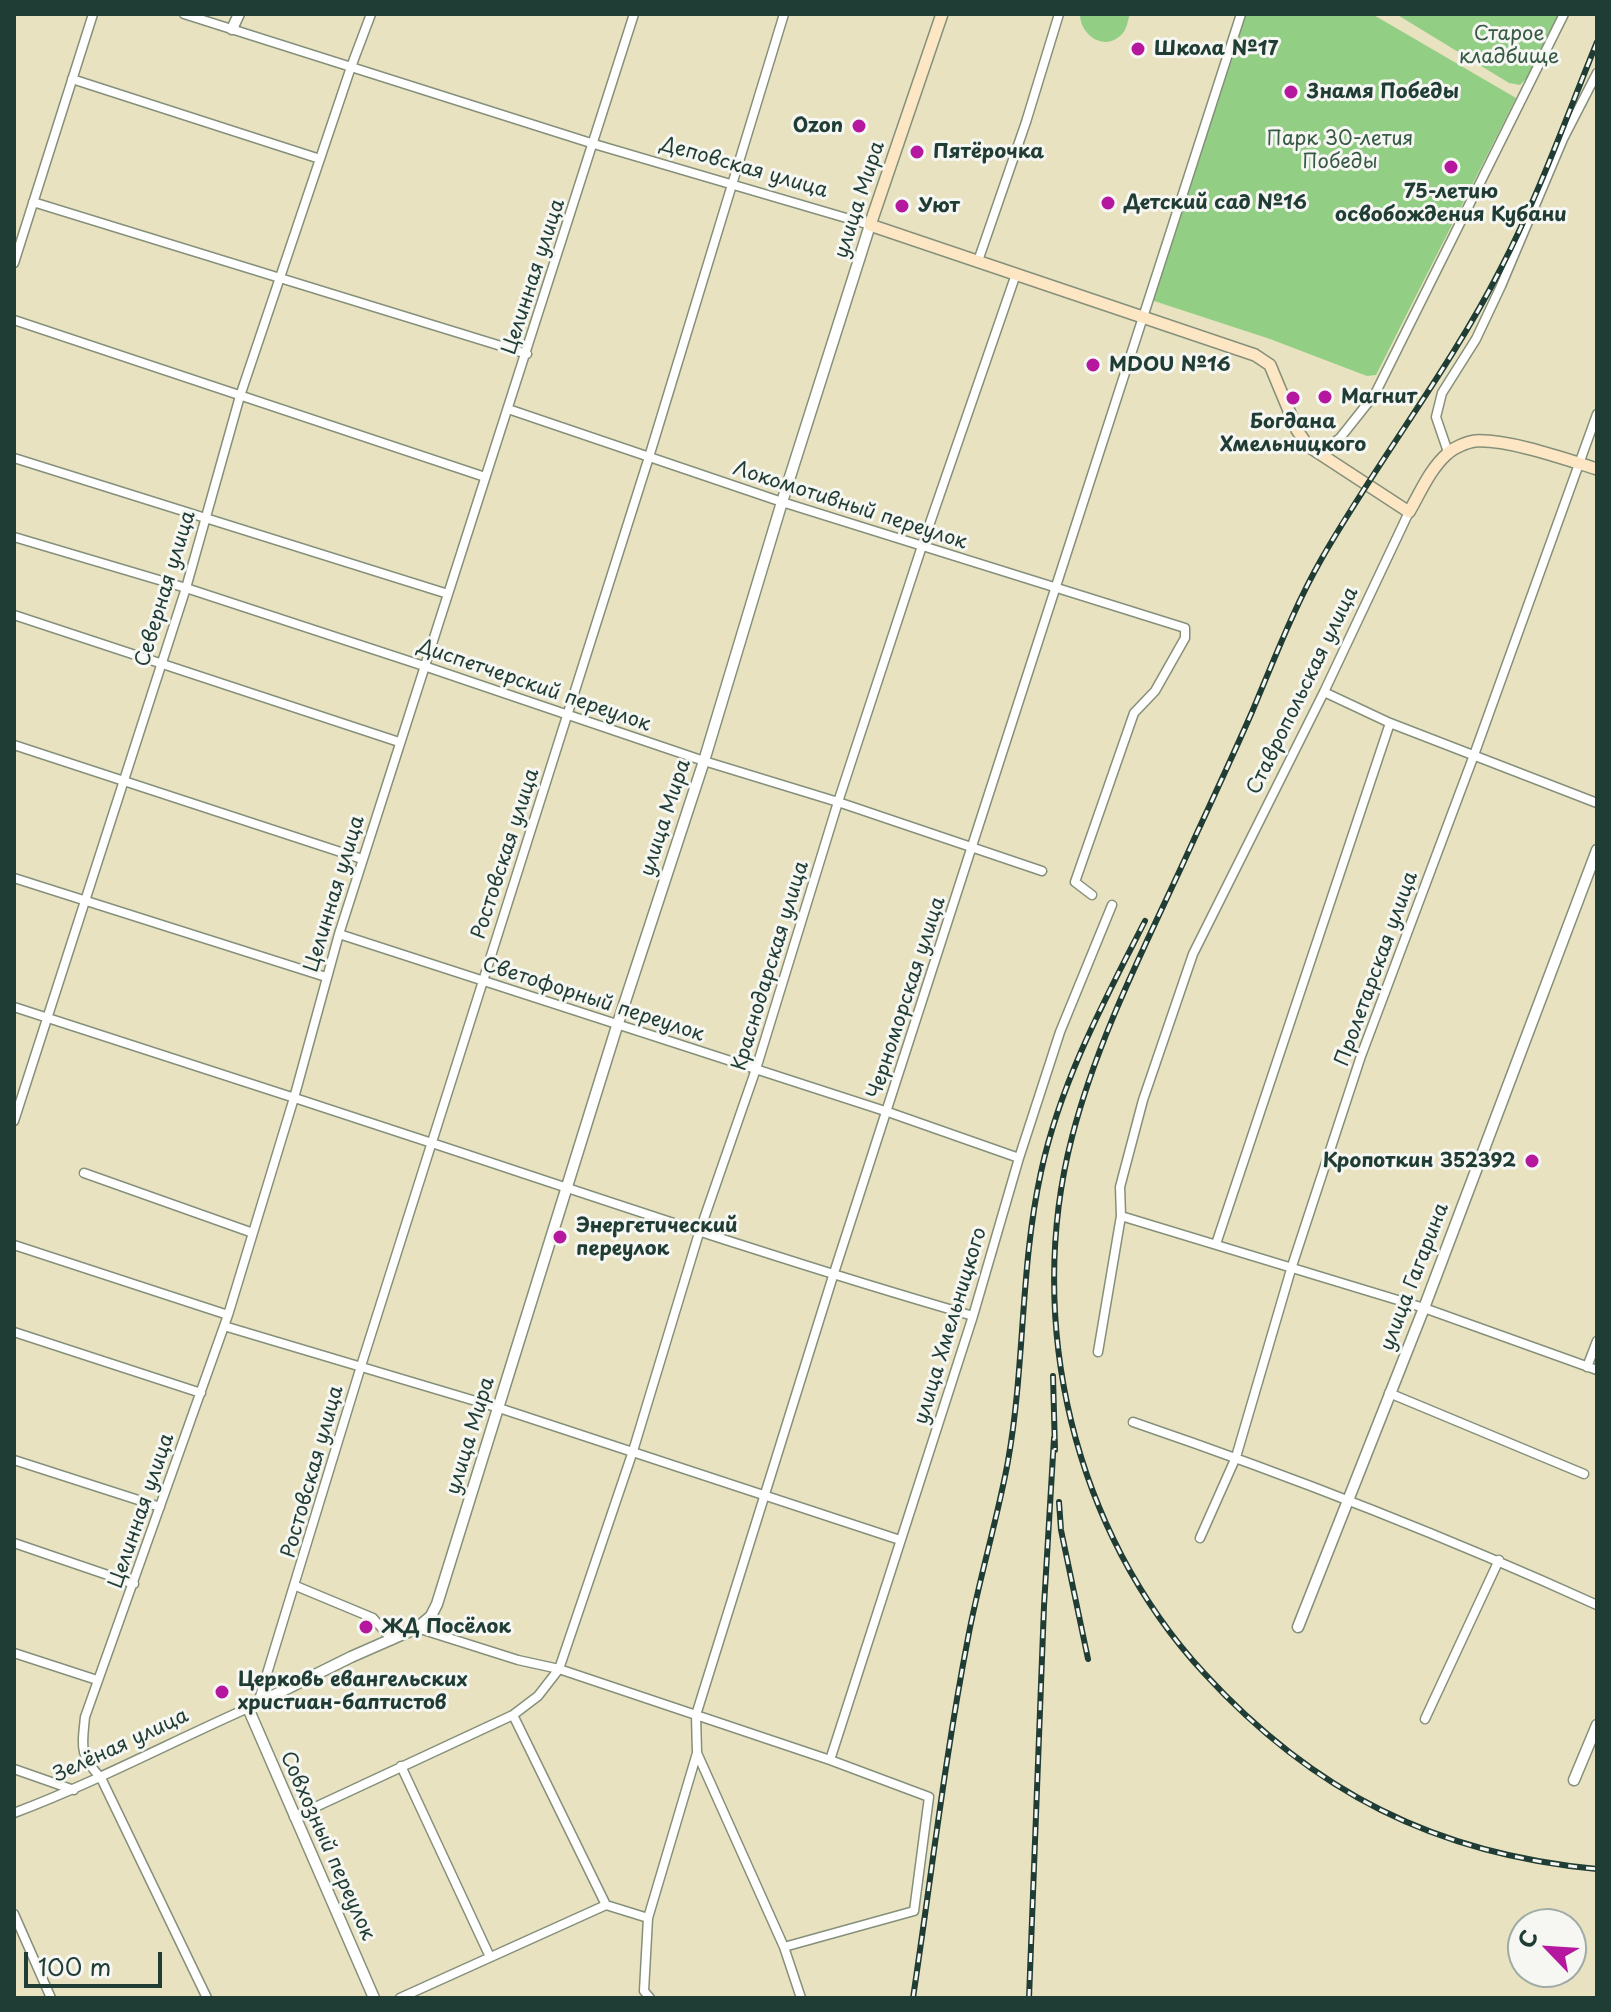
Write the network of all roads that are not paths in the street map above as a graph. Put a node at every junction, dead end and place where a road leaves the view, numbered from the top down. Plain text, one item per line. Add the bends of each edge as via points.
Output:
1 (93, 14) edge
2 (184, 14) edge
3 (239, 14) edge
4 (371, 14) edge
5 (634, 14) edge
6 (784, 14) edge
7 (942, 14) edge
8 (1059, 14) edge
9 (1241, 14) edge
10 (1564, 14) edge
11 (232, 29) junction
12 (351, 67) junction
13 (1597, 73) edge
14 (72, 79) junction
15 (594, 144) junction
16 (320, 159) junction
17 (732, 183) junction
18 (33, 202) junction
19 (870, 225) junction
20 (978, 261) junction
21 (14, 263) edge
22 (1016, 274) junction
23 (279, 277) junction
24 (1142, 316) junction
25 (14, 320) edge
26 (527, 354) junction
27 (240, 396) junction
28 (508, 409) junction
29 (1597, 414) edge
30 (1448, 452) junction
31 (1318, 454) junction
32 (649, 457) junction
33 (14, 458) edge
34 (1579, 463) junction
35 (1597, 469) edge
36 (485, 477) junction
37 (782, 502) junction
38 (1409, 512) junction
39 (205, 516) junction
40 (14, 537) edge
41 (922, 546) junction
42 (186, 588) junction
43 (1056, 589) junction
44 (448, 594) junction
45 (14, 615) edge
46 (161, 664) junction
47 (424, 666) junction
48 (1324, 692) junction
49 (567, 713) junction
50 (1390, 723) junction
51 (399, 742) junction
52 (14, 745) edge
53 (1474, 755) junction
54 (704, 761) junction
55 (122, 779) junction
56 (838, 802) junction
57 (1597, 803) edge
58 (973, 846) junction
59 (1597, 850) edge
60 (362, 859) junction
61 (1042, 871) dead end
62 (14, 878) edge
63 (1092, 895) dead end
64 (84, 901) junction
65 (1112, 905) dead end
66 (339, 934) junction
67 (326, 977) junction
68 (482, 980) junction
69 (14, 1007) edge
70 (48, 1018) junction
71 (617, 1026) junction
72 (756, 1069) junction
73 (294, 1098) junction
74 (888, 1112) junction
75 (14, 1121) edge
76 (433, 1143) junction
77 (1019, 1158) junction
78 (84, 1173) dead end
79 (566, 1188) junction
80 (1121, 1216) junction
81 (253, 1233) junction
82 (699, 1233) junction
83 (1216, 1244) junction
84 (14, 1245) edge
85 (1292, 1266) junction
86 (833, 1276) junction
87 (1424, 1308) junction
88 (228, 1315) junction
89 (973, 1316) junction
90 (224, 1326) junction
91 (14, 1332) edge
92 (1597, 1341) edge
93 (1098, 1352) dead end
94 (361, 1366) junction
95 (1587, 1367) junction
96 (1597, 1370) edge
97 (201, 1393) junction
98 (1389, 1393) junction
99 (499, 1408) junction
100 (1133, 1422) dead end
101 (633, 1451) junction
102 (1236, 1457) junction
103 (14, 1460) edge
104 (1584, 1474) dead end
105 (765, 1494) junction
106 (1347, 1498) junction
107 (160, 1507) junction
108 (1200, 1538) dead end
109 (900, 1540) junction
110 (14, 1543) edge
111 (1499, 1560) junction
112 (134, 1584) junction
113 (296, 1586) junction
114 (1597, 1605) edge
115 (1298, 1627) dead end
116 (417, 1628) junction
117 (392, 1640) junction
118 (14, 1653) edge
119 (559, 1669) junction
120 (97, 1680) junction
121 (253, 1705) junction
122 (513, 1715) junction
123 (696, 1715) junction
124 (1425, 1719) dead end
125 (1597, 1725) edge
126 (697, 1753) junction
127 (830, 1760) junction
128 (401, 1766) junction
129 (14, 1769) edge
130 (101, 1778) junction
131 (1574, 1780) dead end
132 (75, 1790) junction
133 (14, 1813) edge
134 (294, 1817) junction
135 (606, 1905) junction
136 (14, 1914) edge
137 (648, 1918) junction
138 (784, 1947) junction
139 (490, 1957) junction
140 (51, 1998) edge
141 (207, 1998) edge
142 (374, 1998) edge
143 (400, 1998) edge
144 (650, 1998) edge
145 (801, 1998) edge

1 - 14 street
2 - 11 street, Деповская улица
3 - 11 street
4 - 12 street, Северная улица
5 - 15 street, Целинная улица
6 - 17 street, Ростовская улица
7 - 19 main road, улица Мира
8 - 20 street
9 - 24 street, Черноморская улица
10 - 31 street via 1375,394 1340,438
11 - 12 street, Деповская улица
12 - 15 street, Деповская улица
12 - 16 street, Северная улица
13 - 30 street via 1476,339 1442,393 1436,417
14 - 16 street
14 - 18 street
15 - 17 street, Деповская улица
15 - 26 street, Целинная улица
16 - 23 street, Северная улица
17 - 19 street, Деповская улица
17 - 32 street, Ростовская улица
18 - 21 street
18 - 23 street
19 - 20 main road, Деповская улица
19 - 37 street, улица Мира
20 - 22 main road, Деповская улица
22 - 24 main road, Деповская улица
22 - 41 street, Краснодарская улица
23 - 26 street
23 - 27 street, Северная улица
24 - 31 main road, Деповская улица via 1235,347 1270,365 1297,430
24 - 43 street, Черноморская улица
25 - 27 street
26 - 28 street, Целинная улица
27 - 36 street
27 - 39 street, Северная улица
28 - 32 street, Локомотивный переулок
28 - 36 street, Целинная улица
29 - 34 street, Пролетарская улица
30 - 34 main road via 1472,441
30 - 38 main road, Ставропольская улица
31 - 38 main road, Деповская улица
32 - 37 street, Локомотивный переулок
32 - 49 street, Ростовская улица
33 - 39 street
34 - 35 main road
34 - 53 street, Пролетарская улица
36 - 44 street, Целинная улица
37 - 41 street, Локомотивный переулок
37 - 54 street, улица Мира
38 - 48 street, Ставропольская улица
39 - 42 street, Северная улица
39 - 44 street
40 - 42 street, Диспетчерский переулок
41 - 43 street, Локомотивный переулок
41 - 56 street, Краснодарская улица
42 - 46 street, Северная улица
42 - 47 street, Диспетчерский переулок
43 - 58 street, Черноморская улица
43 - 63 street, Локомотивный переулок via 1185,628 1185,638 1155,691 1134,713 1075,882
44 - 47 street, Целинная улица
45 - 46 street
46 - 51 street
46 - 55 street, Северная улица
47 - 49 street, Диспетчерский переулок
47 - 51 street, Целинная улица
48 - 50 street
48 - 80 street, Ставропольская улица via 1190,963 1143,1100 1120,1187
49 - 54 street, Диспетчерский переулок
49 - 68 street, Ростовская улица
50 - 53 street
50 - 83 street
51 - 60 street, Целинная улица
52 - 55 street
53 - 57 street
53 - 85 street, Пролетарская улица via 1361,1056
54 - 56 street, Диспетчерский переулок
54 - 71 street, улица Мира
55 - 60 street
55 - 64 street, Северная улица
56 - 58 street, Диспетчерский переулок
56 - 72 street, Краснодарская улица
58 - 61 street, Диспетчерский переулок
58 - 74 street, Черноморская улица
59 - 87 street, улица Гагарина
60 - 66 street, Целинная улица
62 - 64 street
64 - 67 street
64 - 70 street, Северная улица
65 - 77 street, улица Хмельницкого via 1060,1032
66 - 67 street, Целинная улица
66 - 68 street, Светофорный переулок
67 - 73 street, Целинная улица
68 - 71 street, Светофорный переулок
68 - 76 street, Ростовская улица
69 - 70 street
70 - 73 street
70 - 75 street, Северная улица
71 - 72 street, Светофорный переулок
71 - 79 street, улица Мира
72 - 74 street, Светофорный переулок
72 - 82 street, Краснодарская улица
73 - 76 street
73 - 81 street, Целинная улица
74 - 77 street, Светофорный переулок
74 - 86 street, Черноморская улица
76 - 79 street
76 - 94 street, Ростовская улица
77 - 89 street, улица Хмельницкого
78 - 81 street
79 - 82 street
79 - 99 street, улица Мира
80 - 83 street
80 - 93 street, Ставропольская улица
81 - 88 street, Целинная улица
82 - 86 street
82 - 101 street, Краснодарская улица
83 - 85 street
84 - 88 street
85 - 87 street
85 - 102 street, Пролетарская улица
86 - 89 street
86 - 105 street, Черноморская улица
87 - 95 street
87 - 98 street, улица Гагарина
88 - 90 street, Целинная улица
89 - 109 street, улица Хмельницкого
90 - 94 street
90 - 97 street, Целинная улица
91 - 97 street
92 - 95 street
94 - 99 street
94 - 113 street, Ростовская улица
95 - 96 street
97 - 107 street, Целинная улица
98 - 104 street
98 - 106 street, улица Гагарина
99 - 101 street
99 - 116 street, улица Мира via 437,1604
100 - 102 street
101 - 105 street
101 - 119 street, Краснодарская улица
102 - 106 street
102 - 108 street, Пролетарская улица
103 - 107 street
105 - 109 street
105 - 123 street, Черноморская улица
106 - 111 street
106 - 115 street, улица Гагарина
107 - 112 street, Целинная улица
109 - 127 street, улица Хмельницкого
110 - 112 street
111 - 114 street
111 - 124 street
112 - 120 street, Целинная улица
113 - 117 street via 373,1618
113 - 121 street, Ростовская улица
116 - 117 street, Зелёная улица
116 - 119 street
117 - 121 street, Зелёная улица
118 - 120 street
119 - 122 street via 538,1696
119 - 123 street
120 - 130 street, Целинная улица via 82,1749
121 - 130 street, Зелёная улица
121 - 134 street, Совхозный переулок
122 - 128 street
122 - 135 street
123 - 126 street, Черноморская улица
123 - 127 street
125 - 131 street
126 - 137 street, Черноморская улица
126 - 138 street
127 - 138 street via 929,1797 914,1911
128 - 134 street
128 - 139 street
129 - 132 street
130 - 132 street, Зелёная улица
130 - 141 street, Целинная улица
132 - 133 street, Зелёная улица
134 - 142 street, Совхозный переулок
135 - 137 street
135 - 139 street
136 - 140 street
137 - 144 street, Черноморская улица via 644,1991
138 - 145 street
139 - 143 street

